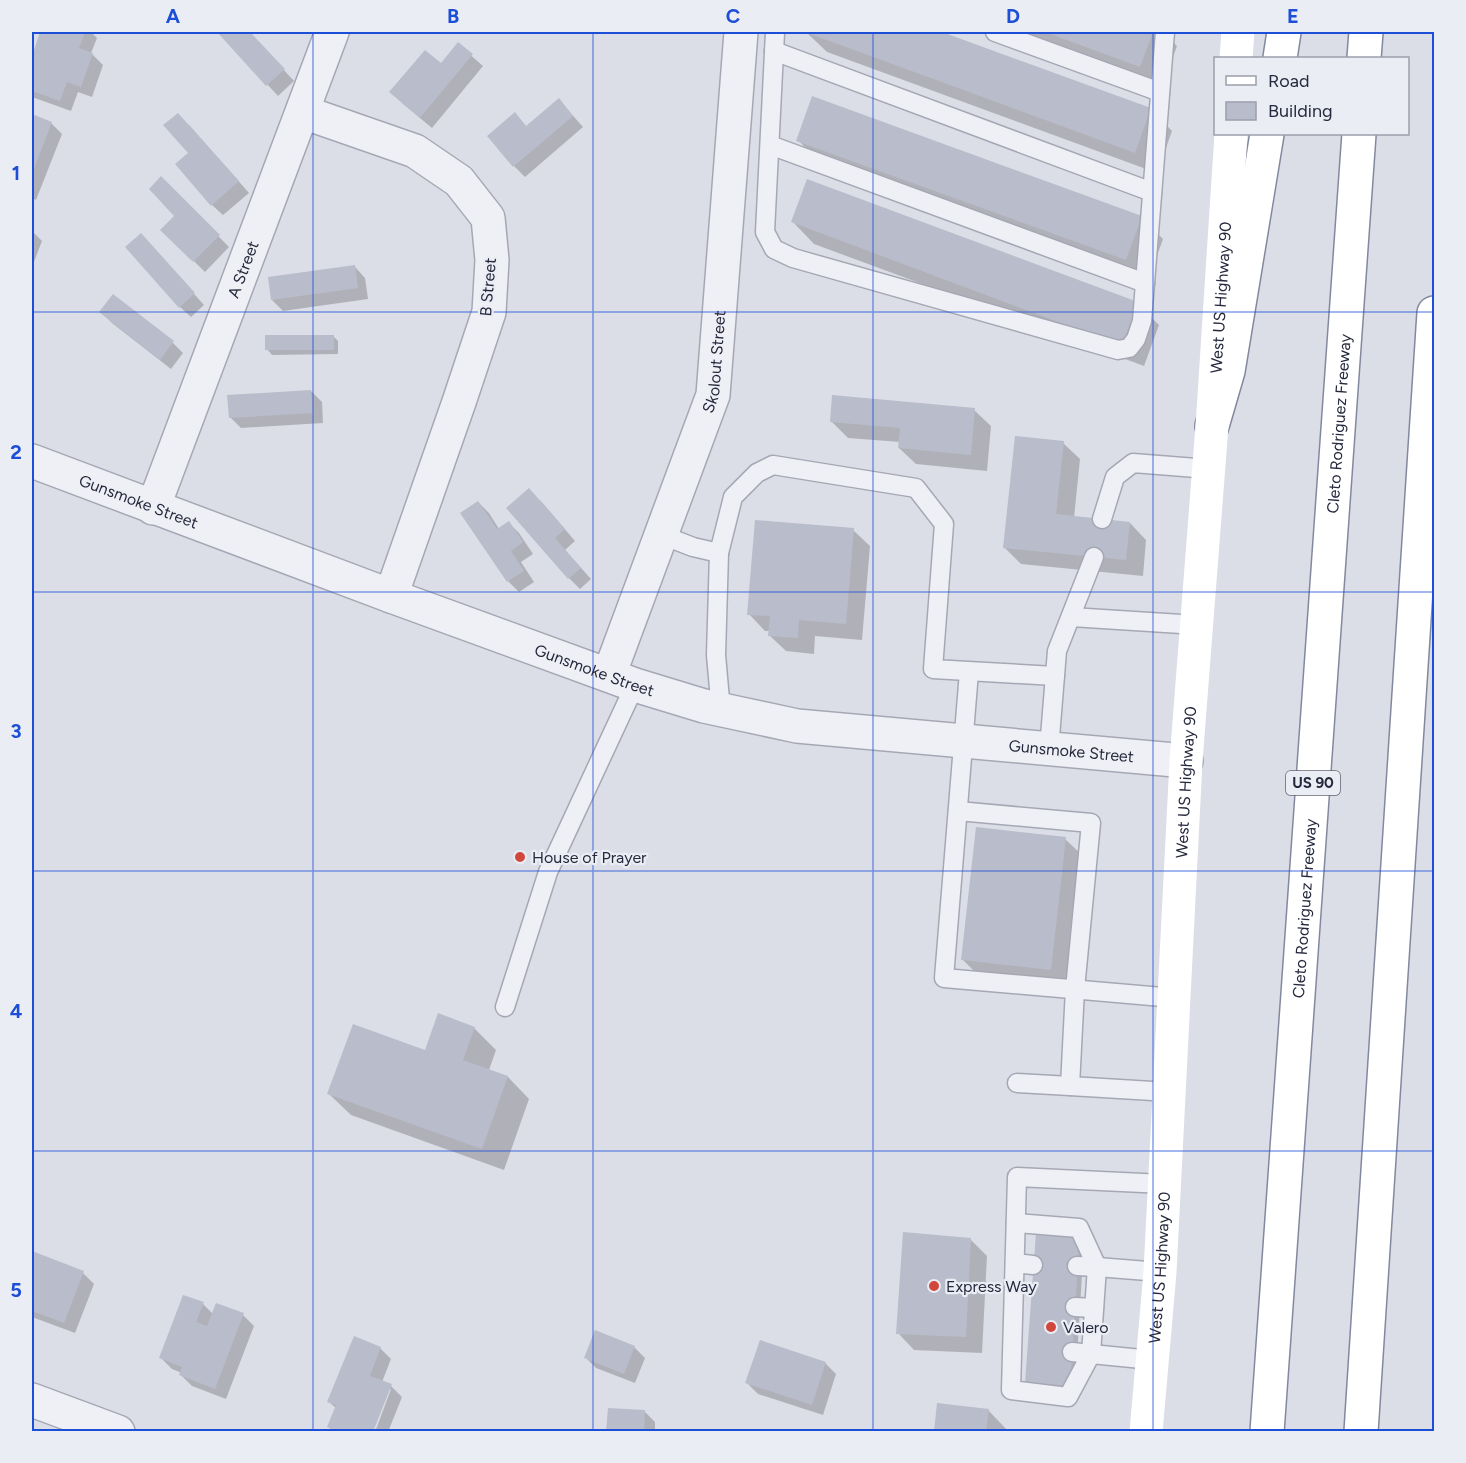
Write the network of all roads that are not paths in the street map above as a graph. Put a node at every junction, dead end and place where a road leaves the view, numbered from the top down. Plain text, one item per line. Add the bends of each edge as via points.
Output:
1 (332, 32) edge
2 (741, 32) edge
3 (775, 32) edge
4 (995, 32) edge
5 (1165, 32) edge
6 (1238, 32) edge
7 (1284, 32) edge
8 (1366, 32) edge
9 (774, 51) junction
10 (1236, 57) edge
11 (1280, 57) edge
12 (1364, 57) edge
13 (1160, 92) junction
14 (303, 112) junction
15 (1231, 135) edge
16 (1267, 135) edge
17 (1359, 135) edge
18 (770, 145) junction
19 (1152, 192) junction
20 (1145, 283) junction
21 (1434, 314) edge
22 (1212, 426) junction
23 (32, 461) edge
24 (1209, 470) junction
25 (153, 508) junction
26 (1102, 519) dead end
27 (662, 535) junction
28 (719, 553) junction
29 (1094, 557) dead end
30 (391, 596) junction
31 (1071, 617) junction
32 (1197, 625) junction
33 (969, 672) junction
34 (1055, 676) junction
35 (622, 680) junction
36 (721, 711) junction
37 (964, 742) junction
38 (1049, 749) junction
39 (1186, 761) junction
40 (958, 811) junction
41 (1076, 989) junction
42 (1174, 998) junction
43 (505, 1007) dead end
44 (1017, 1083) dead end
45 (1070, 1086) junction
46 (1169, 1092) junction
47 (1164, 1184) junction
48 (1016, 1223) junction
49 (1015, 1263) junction
50 (1033, 1265) dead end
51 (1077, 1266) dead end
52 (1097, 1267) junction
53 (1160, 1272) junction
54 (1075, 1307) dead end
55 (1094, 1308) junction
56 (1072, 1352) dead end
57 (1091, 1354) junction
58 (1152, 1360) junction
59 (32, 1400) edge
60 (118, 1431) edge
61 (1146, 1431) edge
62 (1267, 1431) edge
63 (1361, 1431) edge

1 - 14 street, A Street
2 - 27 street, Skolout Street via 713,395
3 - 9 lane
4 - 13 lane
5 - 13 lane
6 - 10 main road
7 - 11 main road
8 - 12 main road
9 - 18 lane
9 - 19 lane
13 - 19 lane
14 - 25 street, A Street
14 - 30 street, B Street via 415,151 459,181 488,218 492,260 489,312
15 - 22 main road, West US Highway 90
16 - 22 main road via 1228,370
17 - 62 main road, Cleto Rodriguez Freeway / US 90
18 - 20 lane
18 - 20 lane via 765,232 774,249 793,258 1118,350 1130,348 1136,339 1142,321
19 - 20 lane
21 - 63 main road
22 - 24 main road, West US Highway 90
23 - 25 street, Gunsmoke Street
24 - 26 lane via 1133,463 1115,477
24 - 32 main road, West US Highway 90
25 - 30 street, Gunsmoke Street
27 - 28 lane
27 - 35 street, Skolout Street
28 - 33 lane via 733,497 757,473 773,465 916,488 944,524 933,669
28 - 36 lane via 716,655
29 - 31 lane
30 - 35 street, Gunsmoke Street
31 - 32 lane
31 - 34 lane via 1058,651
32 - 39 main road, West US Highway 90
33 - 34 lane
33 - 37 lane
34 - 38 lane
35 - 36 street, Gunsmoke Street
35 - 43 lane via 548,872
36 - 37 street, Gunsmoke Street via 797,726
37 - 38 street, Gunsmoke Street
37 - 40 lane
38 - 39 street, Gunsmoke Street
39 - 42 main road, West US Highway 90
40 - 41 lane via 944,978
40 - 41 lane via 1091,823
41 - 42 lane
41 - 45 lane
42 - 46 main road, West US Highway 90
44 - 45 lane
45 - 46 lane
46 - 47 main road, West US Highway 90
47 - 48 lane via 1017,1176
47 - 53 main road, West US Highway 90
48 - 49 lane
48 - 52 lane via 1079,1228
49 - 50 lane
49 - 57 lane via 1022,1303 1020,1346 1011,1390 1068,1396
51 - 52 lane
52 - 53 lane
52 - 55 lane
53 - 58 main road, West US Highway 90
54 - 55 lane
55 - 57 lane
56 - 57 lane
57 - 58 lane
58 - 61 main road, West US Highway 90
59 - 60 street

